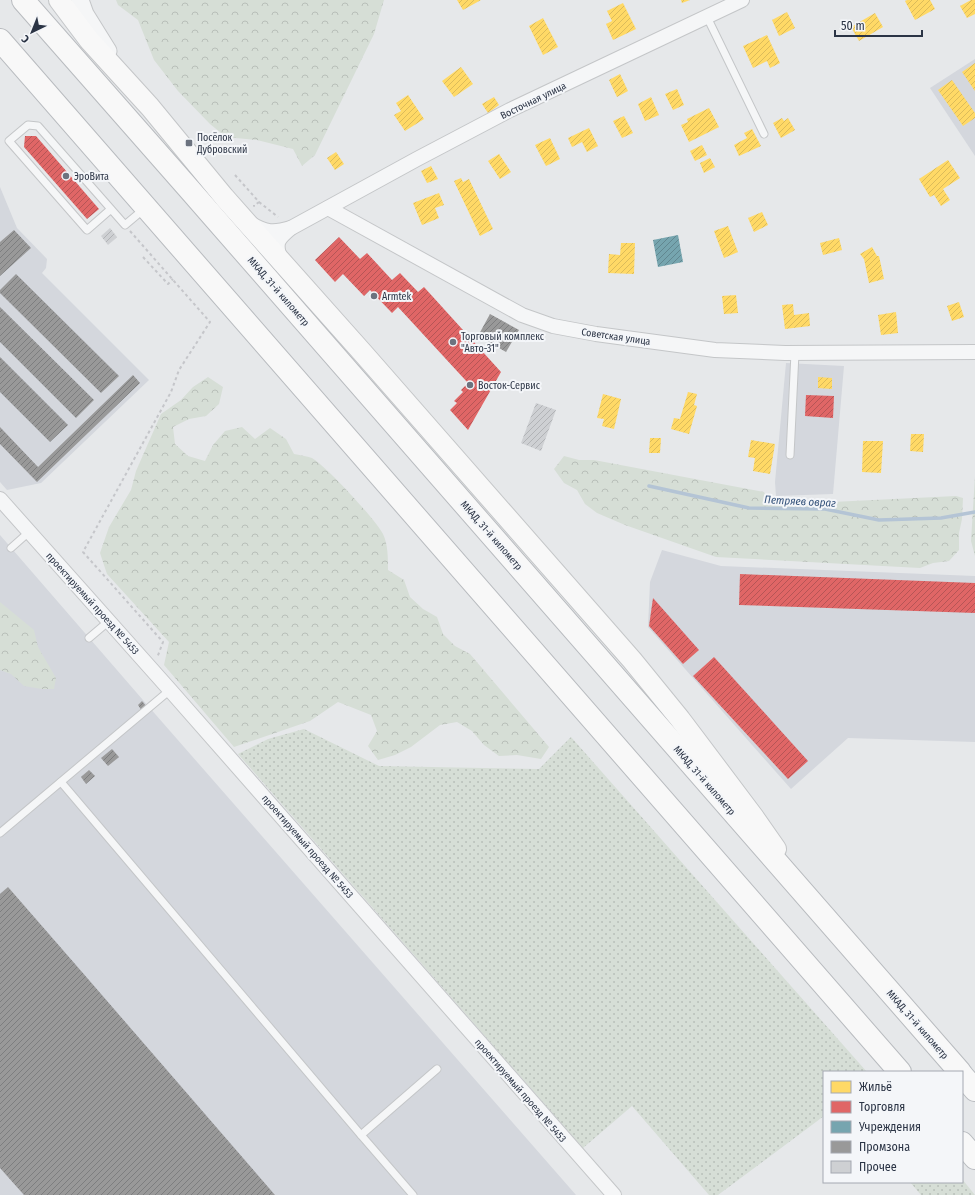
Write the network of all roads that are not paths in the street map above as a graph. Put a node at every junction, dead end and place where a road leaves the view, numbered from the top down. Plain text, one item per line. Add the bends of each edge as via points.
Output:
1 (23, 0) edge
2 (59, 0) edge
3 (80, 0) edge
4 (742, 0) edge
5 (707, 17) junction
6 (5, 46) edge
7 (150, 107) junction
8 (764, 134) dead end
9 (146, 207) junction
10 (328, 208) junction
11 (111, 209) junction
12 (249, 212) junction
13 (291, 228) junction
14 (281, 261) junction
15 (975, 352) edge
16 (795, 353) junction
17 (790, 455) dead end
18 (0, 499) edge
19 (29, 532) junction
20 (11, 548) dead end
21 (109, 621) junction
22 (89, 638) dead end
23 (170, 690) junction
24 (61, 782) junction
25 (0, 833) edge
26 (815, 906) junction
27 (437, 1069) dead end
28 (899, 1071) edge
29 (959, 1071) edge
30 (963, 1076) edge
31 (975, 1090) edge
32 (361, 1135) junction
33 (963, 1144) edge
34 (975, 1158) edge
35 (413, 1195) edge
36 (614, 1195) edge

1 - 26 highway, МКАД, 31-й километр
2 - 7 main road via 89,40
3 - 7 street via 85,14 105,47
4 - 5 street, Восточная улица
5 - 8 lane
5 - 10 street, Восточная улица via 510,110
6 - 9 highway
7 - 12 main road
9 - 11 lane via 125,225
9 - 28 highway
10 - 13 street
10 - 16 street, Советская улица via 522,316 552,326 715,350
11 - 11 lane via 87,230 9,141 28,125 38,126
12 - 13 street via 257,227 277,232
12 - 14 main road
13 - 14 street via 277,243
14 - 26 main road via 680,719 753,816
15 - 16 street, Советская улица
16 - 17 lane
18 - 19 street, проектируемый проезд № 5453
19 - 20 lane
19 - 21 street, проектируемый проезд № 5453
21 - 22 lane
21 - 23 street, проектируемый проезд № 5453
23 - 24 lane
23 - 36 street, проектируемый проезд № 5453
24 - 25 lane
24 - 32 lane
26 - 29 highway, МКАД, 31-й километр
27 - 32 lane
30 - 31 highway
32 - 35 lane
33 - 34 highway

